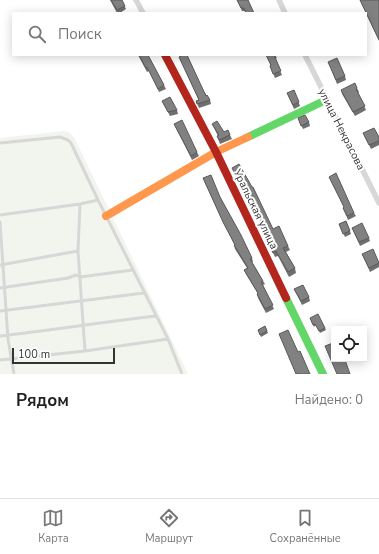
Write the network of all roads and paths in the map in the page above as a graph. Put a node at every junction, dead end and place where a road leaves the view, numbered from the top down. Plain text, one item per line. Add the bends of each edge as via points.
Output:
1 (137, 0) edge
2 (279, 0) edge
3 (143, 12) edge
4 (285, 12) edge
5 (166, 56) edge
6 (305, 56) edge
7 (326, 100) junction
8 (0, 143) edge
9 (216, 152) junction
10 (98, 200) junction
11 (379, 203) edge
12 (80, 204) junction
13 (0, 215) edge
14 (106, 216) junction
15 (0, 222) edge
16 (78, 251) junction
17 (1, 265) edge
18 (133, 270) junction
19 (80, 277) junction
20 (4, 287) junction
21 (0, 288) edge
22 (144, 292) junction
23 (81, 300) junction
24 (6, 310) junction
25 (0, 311) edge
26 (156, 316) junction
27 (83, 325) junction
28 (8, 335) junction
29 (0, 336) edge
30 (168, 339) junction
31 (85, 351) junction
32 (12, 359) junction
33 (0, 360) edge
34 (14, 374) edge
35 (182, 374) edge
36 (323, 374) edge

1 - 3 street
2 - 4 street
5 - 9 street, Уральская улица
6 - 7 street, улица Некрасова
7 - 9 street
7 - 11 street, улица Некрасова
8 - 10 lane via 60,138 68,140
9 - 14 street
9 - 36 street, Уральская улица
10 - 12 lane
10 - 14 lane
12 - 13 lane
12 - 16 lane
14 - 18 lane
15 - 17 lane
16 - 17 lane
16 - 19 lane
17 - 20 lane
18 - 19 lane
18 - 22 lane
19 - 20 lane via 76,275
19 - 23 lane
20 - 21 lane
20 - 24 lane
22 - 23 lane
22 - 26 lane
23 - 24 lane
23 - 27 lane
24 - 25 lane
24 - 28 lane
26 - 27 lane
26 - 30 lane
27 - 28 lane
27 - 31 lane
28 - 29 lane
28 - 32 lane
30 - 31 lane
30 - 35 lane
31 - 32 lane
32 - 33 lane
32 - 34 lane

